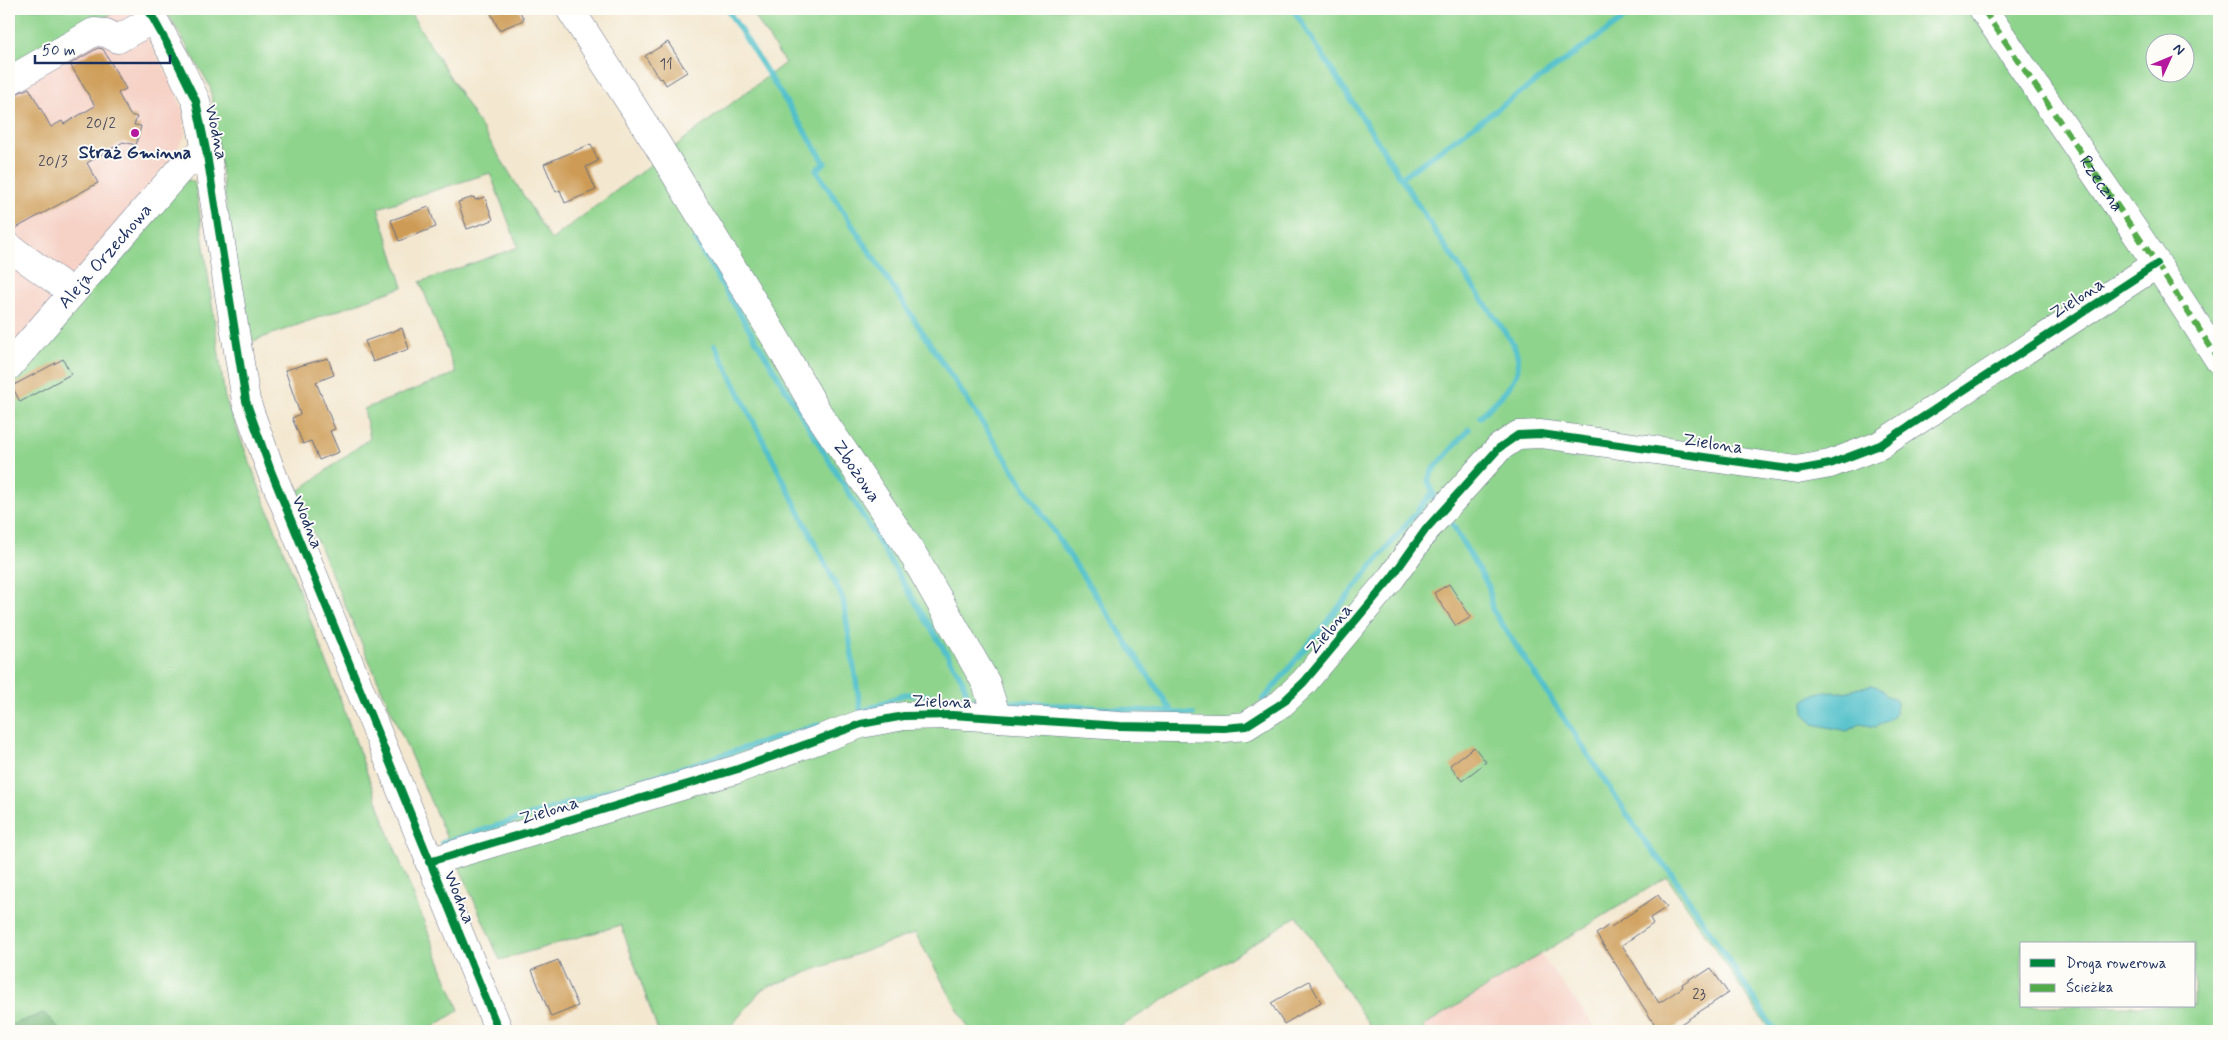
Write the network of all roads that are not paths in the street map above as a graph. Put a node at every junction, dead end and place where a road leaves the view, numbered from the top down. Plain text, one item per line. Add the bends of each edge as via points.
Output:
1 (570, 9) edge
2 (1983, 9) edge
3 (151, 14) edge
4 (9, 81) edge
5 (207, 155) junction
6 (9, 247) edge
7 (2157, 264) junction
8 (72, 292) junction
9 (2219, 360) edge
10 (9, 366) edge
11 (997, 718) junction
12 (430, 862) junction
13 (499, 1031) edge

1 - 11 street, Zbożowa via 603,57 818,412 912,551 986,682
2 - 7 street, Rzeczna
3 - 4 street via 118,39 94,32
3 - 5 street, Wodna via 196,101
5 - 8 street, Aleja Orzechowa via 198,156 181,168
5 - 12 street, Wodna via 246,401 271,471
6 - 8 street
7 - 9 street, Rzeczna
7 - 11 street, Zielona via 1880,445 1830,464 1798,470 1541,434 1518,435 1499,448 1426,529 1392,577 1304,682 1282,703 1246,726 1120,726
8 - 10 street, Aleja Orzechowa
11 - 12 street, Zielona via 904,716 861,724 738,770
12 - 13 street, Wodna

